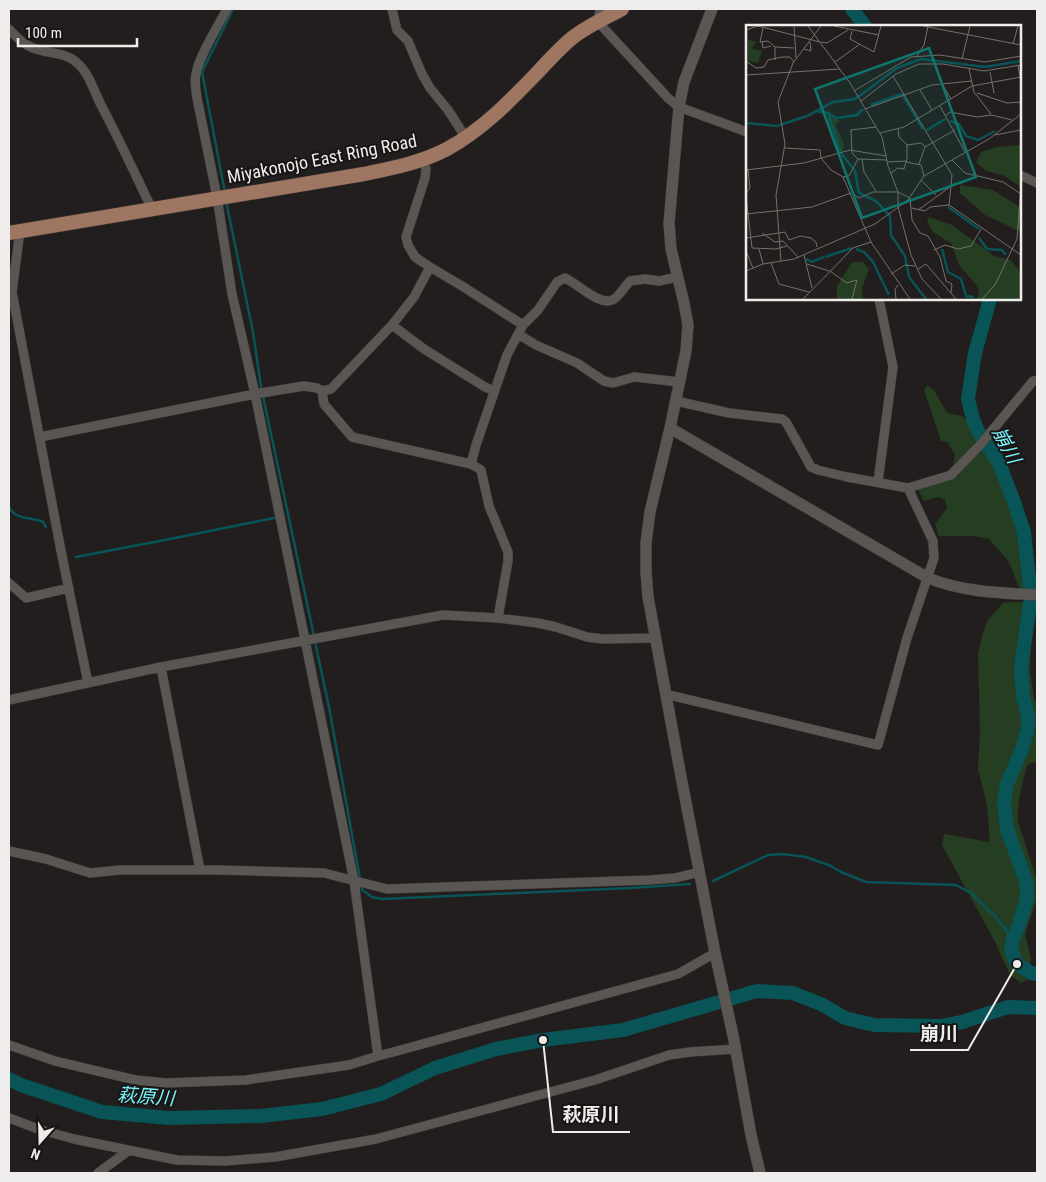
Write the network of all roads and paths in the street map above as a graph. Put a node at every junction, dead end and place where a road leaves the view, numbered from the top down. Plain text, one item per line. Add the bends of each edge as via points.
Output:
1 (227, 9) edge
2 (392, 9) edge
3 (622, 9) edge
4 (712, 9) edge
5 (599, 15) edge
6 (9, 29) edge
7 (679, 107) junction
8 (746, 132) edge
9 (466, 138) junction
10 (423, 160) junction
11 (1021, 175) edge
12 (1037, 183) edge
13 (223, 196) junction
14 (152, 209) junction
15 (14, 232) edge
16 (430, 268) junction
17 (678, 277) junction
18 (879, 300) edge
19 (392, 325) junction
20 (524, 326) junction
21 (518, 334) junction
22 (1037, 380) edge
23 (680, 382) junction
24 (322, 391) junction
25 (494, 391) junction
26 (255, 394) junction
27 (676, 401) junction
28 (670, 428) junction
29 (40, 437) junction
30 (471, 464) junction
31 (878, 482) junction
32 (908, 488) junction
33 (928, 578) junction
34 (9, 583) edge
35 (69, 588) junction
36 (1037, 595) edge
37 (498, 618) junction
38 (656, 638) junction
39 (305, 640) junction
40 (161, 667) junction
41 (88, 683) junction
42 (665, 694) junction
43 (9, 700) edge
44 (9, 851) edge
45 (200, 870) junction
46 (700, 872) junction
47 (354, 881) junction
48 (715, 953) junction
49 (9, 1045) edge
50 (735, 1045) junction
51 (378, 1056) junction
52 (9, 1118) edge
53 (128, 1151) junction
54 (98, 1173) edge
55 (760, 1173) edge

1 - 13 street via 200,60 195,83
2 - 9 street via 397,30 408,41 430,88
3 - 5 main road, Miyakonojo East Ring Road
4 - 7 street via 684,82
5 - 7 street
5 - 9 main road, Miyakonojo East Ring Road via 505,106
6 - 14 street via 28,46 64,55 81,66
7 - 8 street
7 - 17 street via 668,223
9 - 10 main road, Miyakonojo East Ring Road
10 - 13 main road, Miyakonojo East Ring Road via 364,174
10 - 16 street via 425,178 406,237 415,257
11 - 12 street
13 - 14 main road, Miyakonojo East Ring Road
13 - 26 street via 232,294
14 - 15 main road, Miyakonojo East Ring Road
15 - 29 street via 12,292
16 - 19 street via 414,297
16 - 20 street
17 - 20 street via 659,281 630,280 614,299 606,301 565,278 557,282
17 - 23 street via 688,325
18 - 31 street via 893,366
19 - 24 street via 331,389
19 - 25 street via 424,349
20 - 21 street
21 - 23 street via 613,384 634,377
21 - 25 street
22 - 32 street via 951,475
23 - 27 street
24 - 26 street via 304,386
24 - 30 street via 324,404 352,437
25 - 30 street
26 - 29 street
26 - 39 street
27 - 28 street
27 - 31 street via 728,413 782,419 812,466 818,470
28 - 33 street
28 - 38 street via 646,543 648,596
29 - 35 street
30 - 37 street via 481,470 489,506 508,552
31 - 32 street
32 - 33 street via 934,541 934,558
33 - 36 street via 981,592
33 - 42 street via 907,638 878,745
34 - 35 street via 26,598
35 - 41 street
37 - 38 street via 538,623 587,637
37 - 39 street via 443,615
38 - 42 street
39 - 40 street
39 - 47 street
40 - 41 street
40 - 45 street
41 - 43 street
42 - 46 street
44 - 45 street via 90,873
45 - 47 street via 324,873
46 - 47 street via 650,880 401,889
46 - 48 street
47 - 51 street
48 - 50 street
48 - 51 street via 678,974
49 - 51 street via 88,1069 166,1083 246,1080 349,1065
50 - 53 street via 669,1055 509,1104 325,1149 225,1161 177,1160
50 - 55 street
52 - 53 street via 41,1130
53 - 54 street

